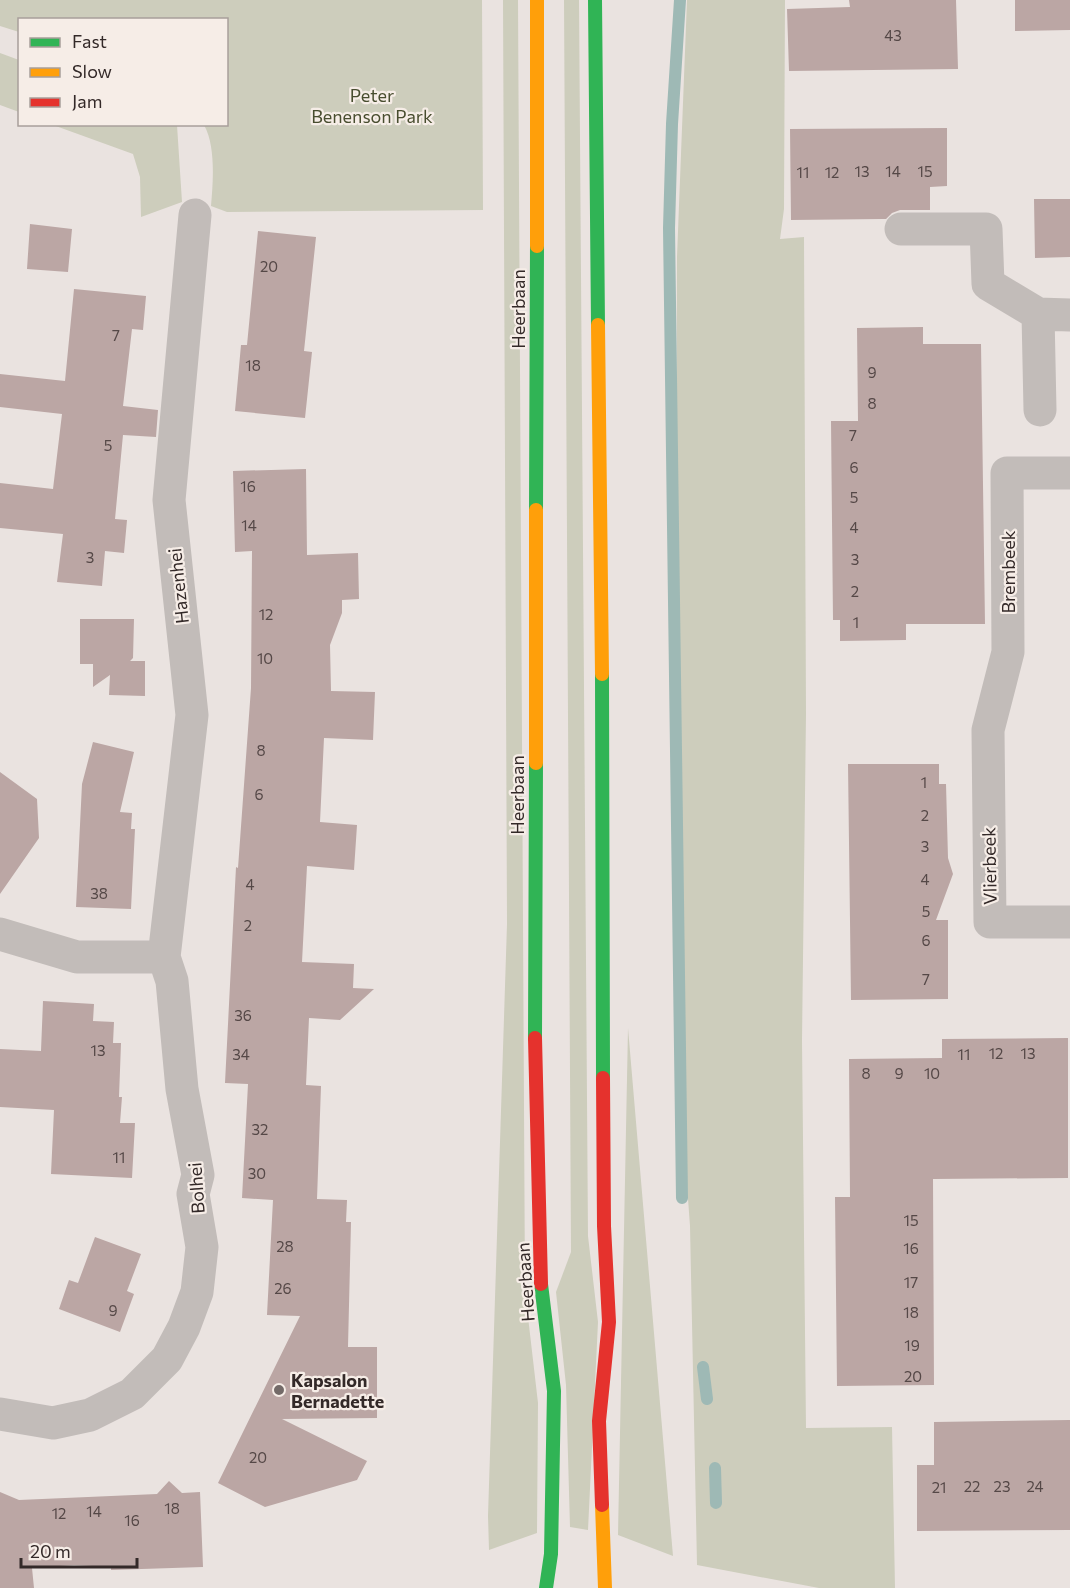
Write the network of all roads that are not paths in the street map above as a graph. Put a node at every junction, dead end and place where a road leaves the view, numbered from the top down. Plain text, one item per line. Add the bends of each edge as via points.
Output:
1 (537, 0) edge
2 (595, 0) edge
3 (195, 215) dead end
4 (901, 230) dead end
5 (1038, 314) junction
6 (1070, 315) edge
7 (1040, 410) dead end
8 (1070, 472) edge
9 (988, 730) joint
10 (1070, 922) edge
11 (0, 934) edge
12 (164, 957) junction
13 (0, 1414) edge
14 (546, 1588) edge
15 (605, 1588) edge

1 - 14 main road, Heerbaan via 535,1096 541,1292 554,1391 551,1554
2 - 15 main road via 604,1214 609,1322 599,1421
3 - 12 street, Hazenhei via 169,500 192,716
4 - 5 street via 986,229 988,285
5 - 6 street
5 - 7 street
8 - 9 street, Brembeek via 1007,473 1008,652
9 - 10 street, Vlierbeek via 990,922
11 - 12 street via 77,957
12 - 13 street, Bolhei via 172,981 182,1089 198,1175 194,1194 202,1246 197,1292 167,1359 132,1394 90,1415 53,1423

